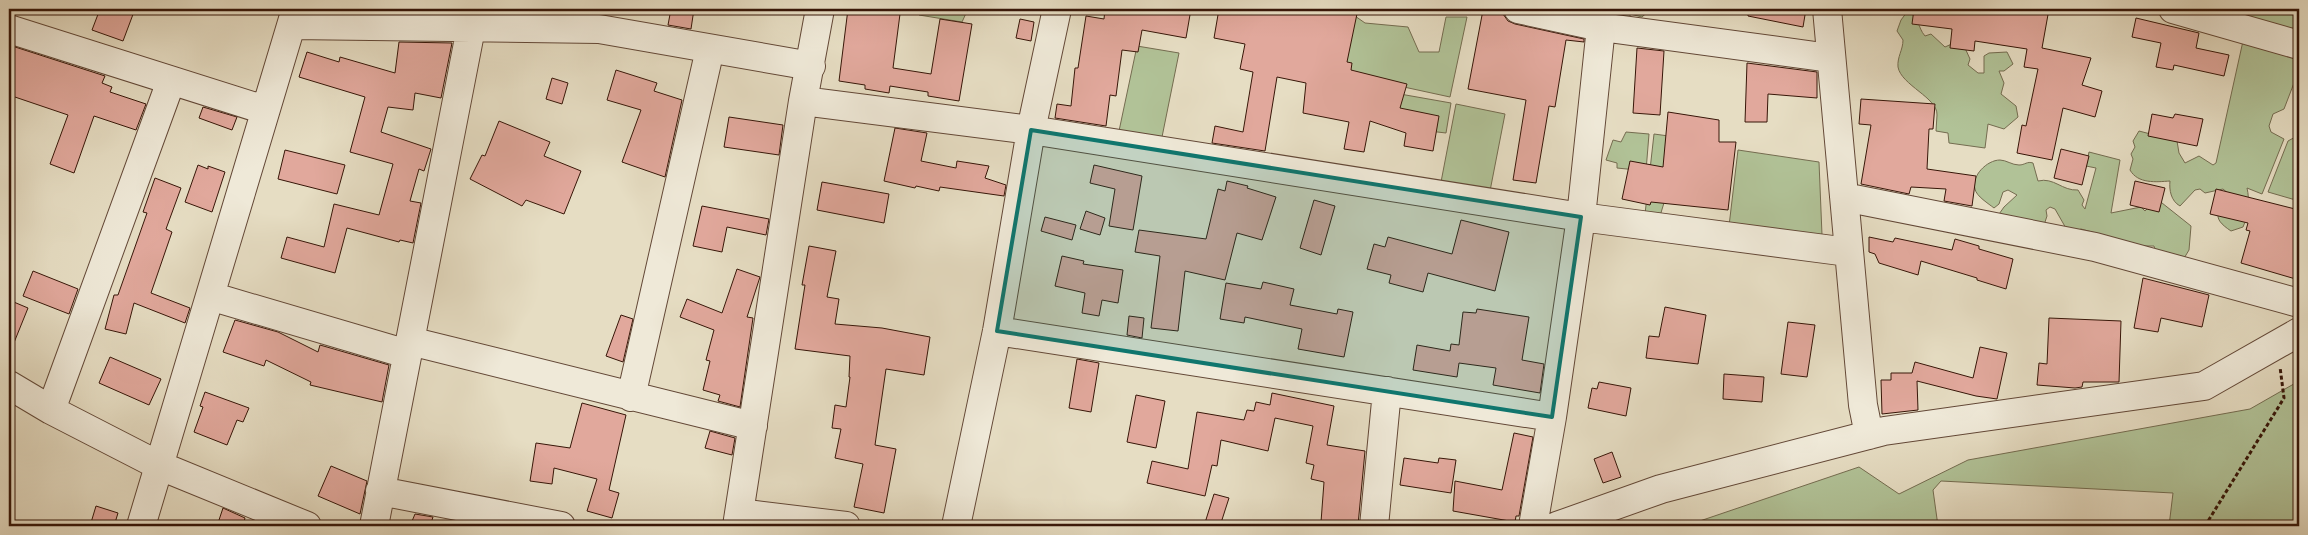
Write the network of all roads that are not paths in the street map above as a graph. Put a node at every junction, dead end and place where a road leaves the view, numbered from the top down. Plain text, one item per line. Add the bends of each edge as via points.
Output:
1 (820, 9) edge
2 (1057, 9) edge
3 (1518, 9) edge
4 (1827, 9) edge
5 (2172, 9) edge
6 (294, 17) edge
7 (1601, 27) junction
8 (470, 28) junction
9 (9, 29) edge
10 (2299, 45) edge
11 (710, 49) junction
12 (1830, 58) junction
13 (811, 66) junction
14 (171, 81) junction
15 (803, 101) junction
16 (265, 110) junction
17 (1031, 130) junction
18 (1844, 197) junction
19 (1581, 217) junction
20 (1848, 252) junction
21 (210, 296) junction
22 (2299, 303) edge
23 (2299, 312) edge
24 (997, 331) junction
25 (2288, 337) edge
26 (408, 347) junction
27 (9, 385) edge
28 (1387, 391) junction
29 (631, 397) junction
30 (51, 410) junction
31 (1552, 417) junction
32 (754, 426) junction
33 (1869, 435) junction
34 (158, 465) junction
35 (380, 491) junction
36 (738, 519) edge
37 (141, 526) edge
38 (307, 526) edge
39 (374, 526) edge
40 (561, 526) edge
41 (846, 526) edge
42 (956, 526) edge
43 (1374, 526) edge
44 (1533, 526) edge
45 (1557, 526) edge

1 - 13 street
2 - 17 street
3 - 7 street
4 - 12 street
5 - 10 street
6 - 8 street
6 - 16 street
7 - 12 street
7 - 19 street
8 - 11 street via 599,29
8 - 26 street
9 - 14 street
11 - 13 street
11 - 29 street
12 - 18 street
13 - 15 street
14 - 16 street
14 - 30 street
15 - 17 street
15 - 32 street
16 - 21 street
17 - 19 street
17 - 24 street
18 - 20 street
18 - 22 street via 2095,247
19 - 20 street
19 - 31 street
20 - 33 street via 1862,405
21 - 26 street
21 - 34 street
23 - 25 street
24 - 28 street
24 - 42 street
25 - 33 street via 2204,386
26 - 29 street
26 - 35 street
27 - 30 street
28 - 31 street
28 - 43 street
29 - 32 street
30 - 34 street
31 - 44 street
32 - 36 street
33 - 45 street via 1661,490
34 - 37 street
34 - 38 street
35 - 39 street
35 - 40 street
36 - 41 street

